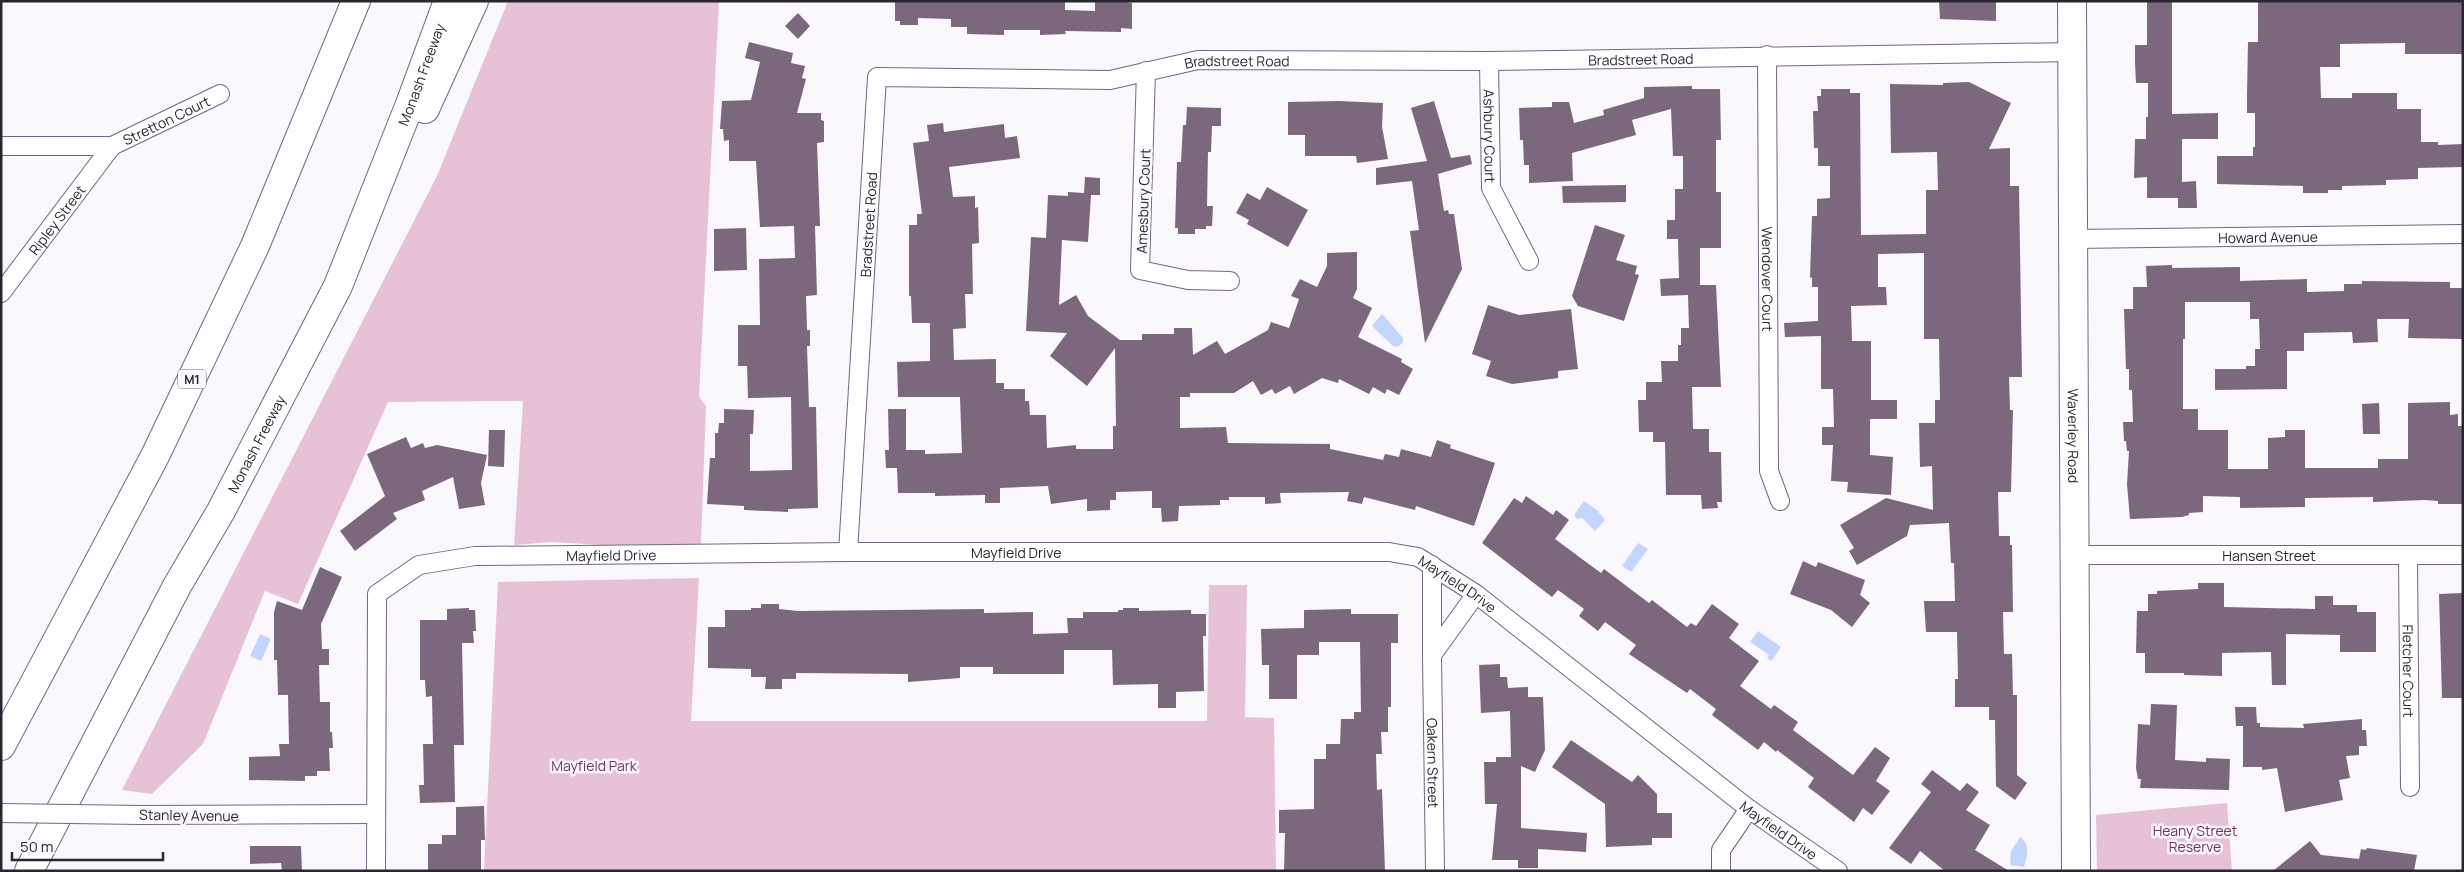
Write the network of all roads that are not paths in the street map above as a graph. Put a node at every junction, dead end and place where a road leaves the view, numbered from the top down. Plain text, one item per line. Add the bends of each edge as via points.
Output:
1 (356, 1) edge
2 (448, 1) edge
3 (474, 1) edge
4 (2072, 1) edge
5 (2073, 52) junction
6 (1767, 55) junction
7 (1489, 61) junction
8 (1146, 71) junction
9 (220, 94) dead end
10 (1, 146) edge
11 (112, 146) junction
12 (2463, 234) edge
13 (2072, 239) junction
14 (1529, 261) dead end
15 (1230, 281) dead end
16 (338, 286) junction
17 (1, 293) edge
18 (1780, 501) dead end
19 (848, 552) junction
20 (2074, 555) junction
21 (2463, 555) edge
22 (2408, 556) junction
23 (1432, 565) junction
24 (1476, 594) junction
25 (1432, 655) junction
26 (1, 746) edge
27 (2410, 787) dead end
28 (1749, 809) junction
29 (1, 813) edge
30 (376, 814) junction
31 (29, 871) edge
32 (376, 871) edge
33 (1435, 871) edge
34 (1721, 871) edge
35 (1838, 871) edge
36 (2076, 871) edge

1 - 26 main road, M1 via 255,246 159,448
2 - 16 main road, Monash Freeway
3 - 16 main road via 404,155
4 - 5 main road, Waverley Road
5 - 6 street, Bradstreet Road
5 - 13 main road, Waverley Road
6 - 7 street, Bradstreet Road
6 - 18 street, Wendover Court via 1769,470
7 - 8 street, Bradstreet Road via 1198,60
7 - 14 street, Ashbury Court via 1491,188
8 - 15 street, Amesbury Court via 1140,270 1188,280
8 - 19 street, Bradstreet Road via 1110,80 877,77
9 - 11 street, Stretton Court
10 - 11 street
11 - 17 street, Ripley Street
12 - 13 street, Howard Avenue
13 - 20 main road, Waverley Road
16 - 31 main road, Monash Freeway
19 - 23 street, Mayfield Drive via 1389,552 1418,557
19 - 30 street, Mayfield Drive via 475,556 419,565 377,594
20 - 22 street, Hansen Street
20 - 36 main road, Waverley Road
21 - 22 street, Hansen Street
22 - 27 street, Fletcher Court
23 - 24 street, Mayfield Drive
23 - 25 street, Oakern Street
24 - 25 street
24 - 28 street, Mayfield Drive
25 - 33 street, Oakern Street
28 - 34 street via 1721,850
28 - 35 street, Mayfield Drive
29 - 30 street, Stanley Avenue, bridge
30 - 32 street, Mayfield Drive

